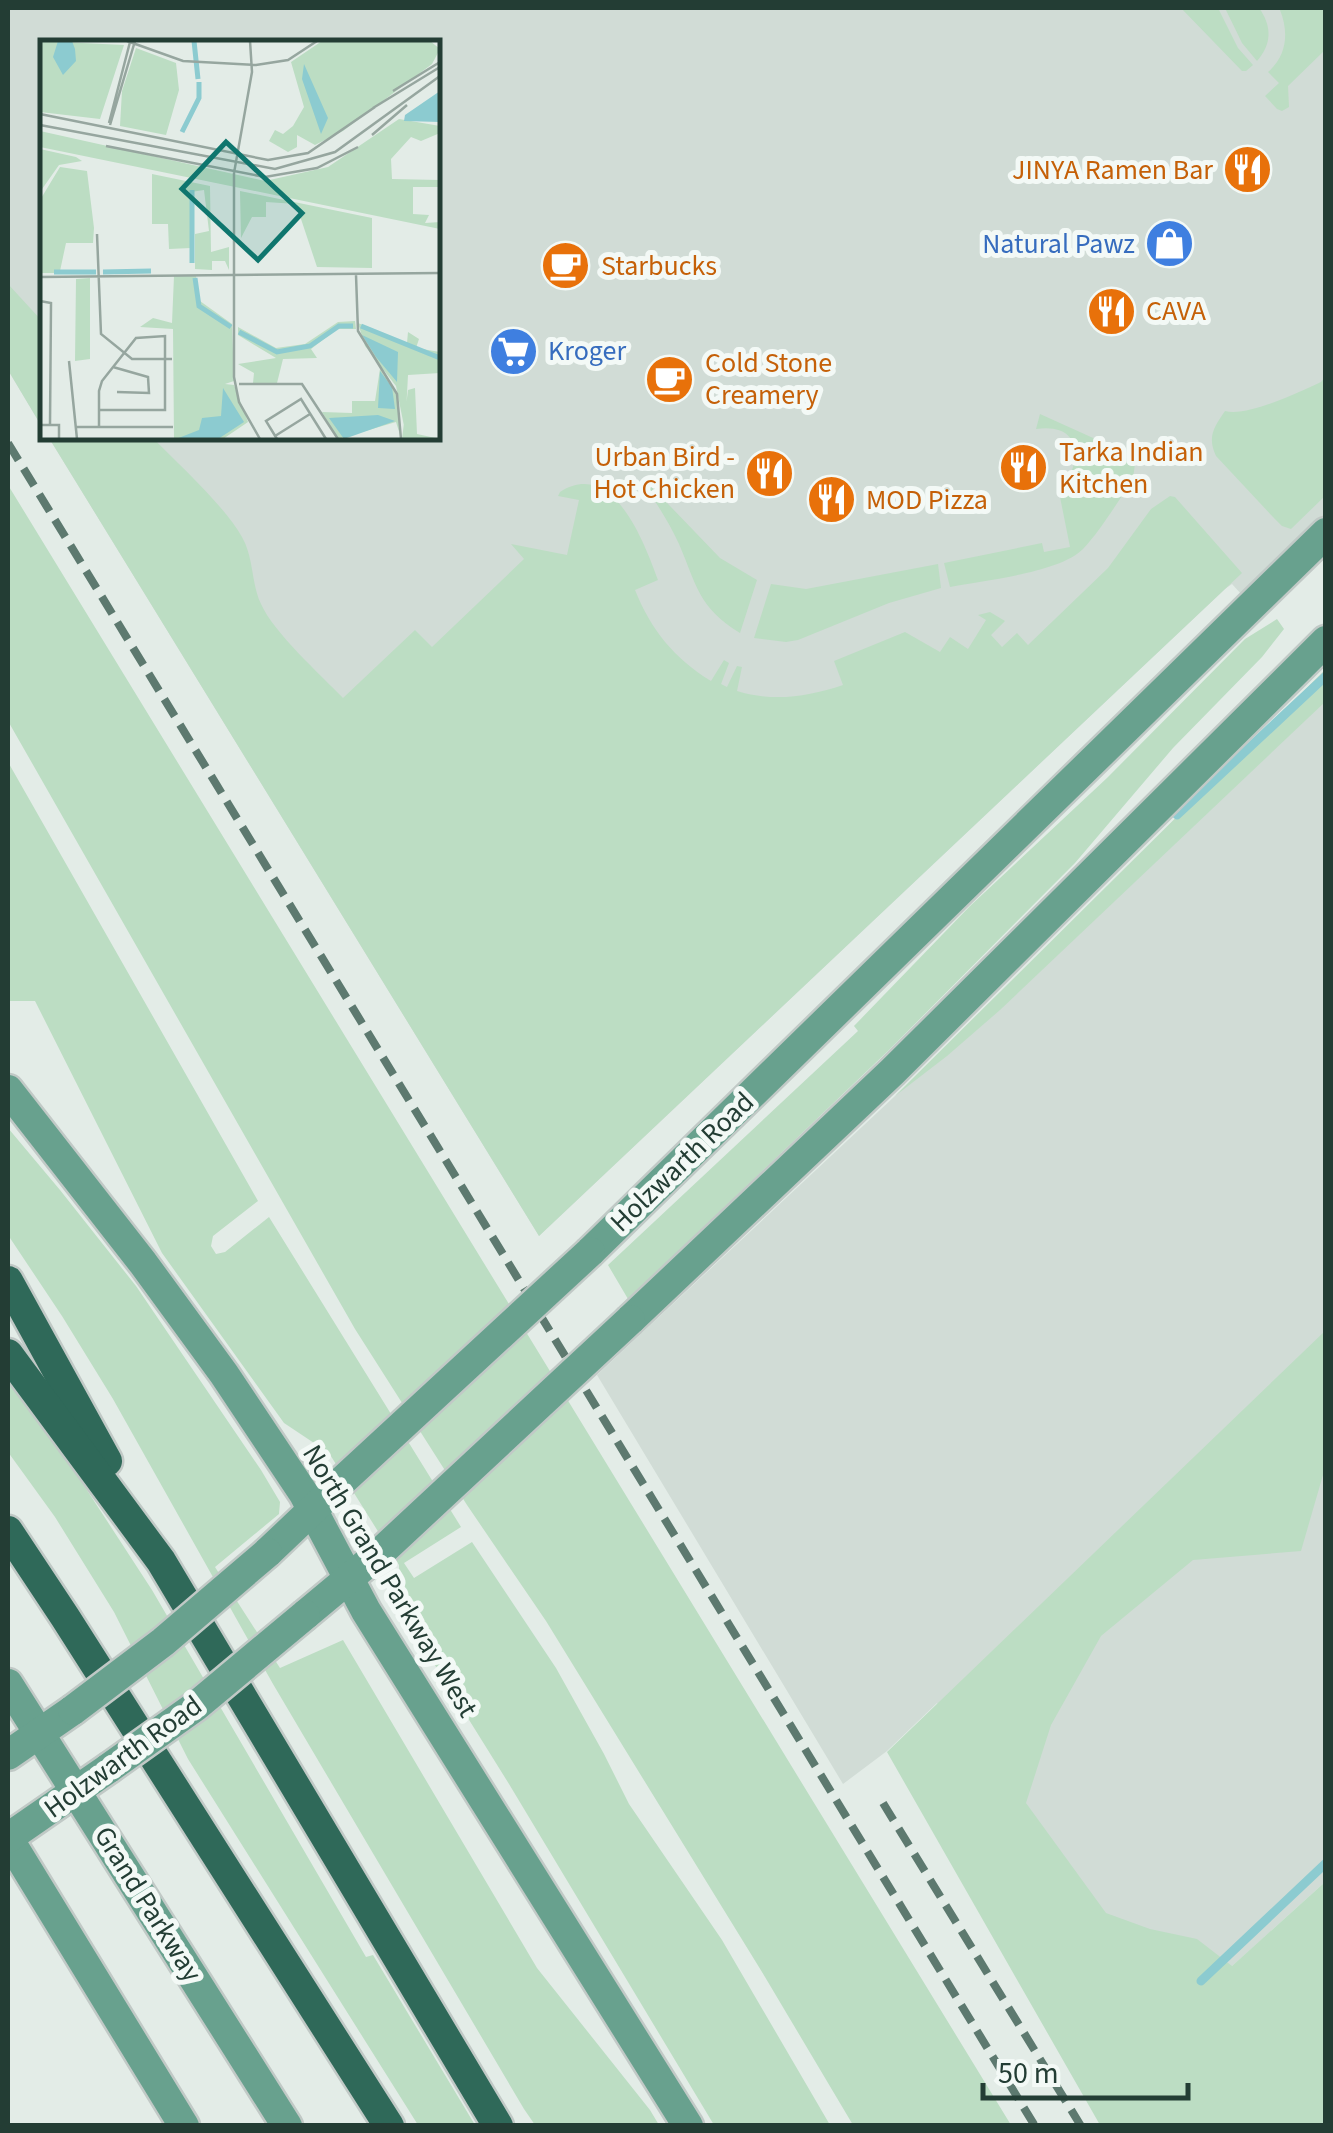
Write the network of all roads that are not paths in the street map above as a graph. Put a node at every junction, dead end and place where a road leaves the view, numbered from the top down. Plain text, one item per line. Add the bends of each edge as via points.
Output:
1 (1326, 533) edge
2 (1326, 642) edge
3 (8, 1090) edge
4 (8, 1280) edge
5 (8, 1354) edge
6 (312, 1510) junction
7 (8, 1531) edge
8 (161, 1561) junction
9 (348, 1580) junction
10 (8, 1684) edge
11 (38, 1734) junction
12 (8, 1755) edge
13 (76, 1792) junction
14 (13, 1835) edge
15 (69, 1938) junction
16 (184, 2126) edge
17 (204, 2126) edge
18 (287, 2126) edge
19 (389, 2126) edge
20 (498, 2126) edge
21 (688, 2126) edge

1 - 6 main road, Holzwarth Road, bridge via 590,1252
2 - 9 main road, Holzwarth Road, bridge via 892,1072
3 - 6 main road, North Grand Parkway West via 212,1358
4 - 8 highway
5 - 8 highway
6 - 9 main road, North Grand Parkway West
6 - 11 main road, Holzwarth Road, bridge via 163,1642
7 - 19 highway
8 - 20 highway
9 - 13 main road, Holzwarth Road, bridge via 196,1706
9 - 21 main road, North Grand Parkway West
10 - 11 main road, Grand Parkway
11 - 12 main road, Holzwarth Road
11 - 13 main road, Grand Parkway
13 - 14 main road, Holzwarth Road
13 - 18 main road, Grand Parkway
14 - 15 main road
15 - 16 main road
15 - 17 main road

